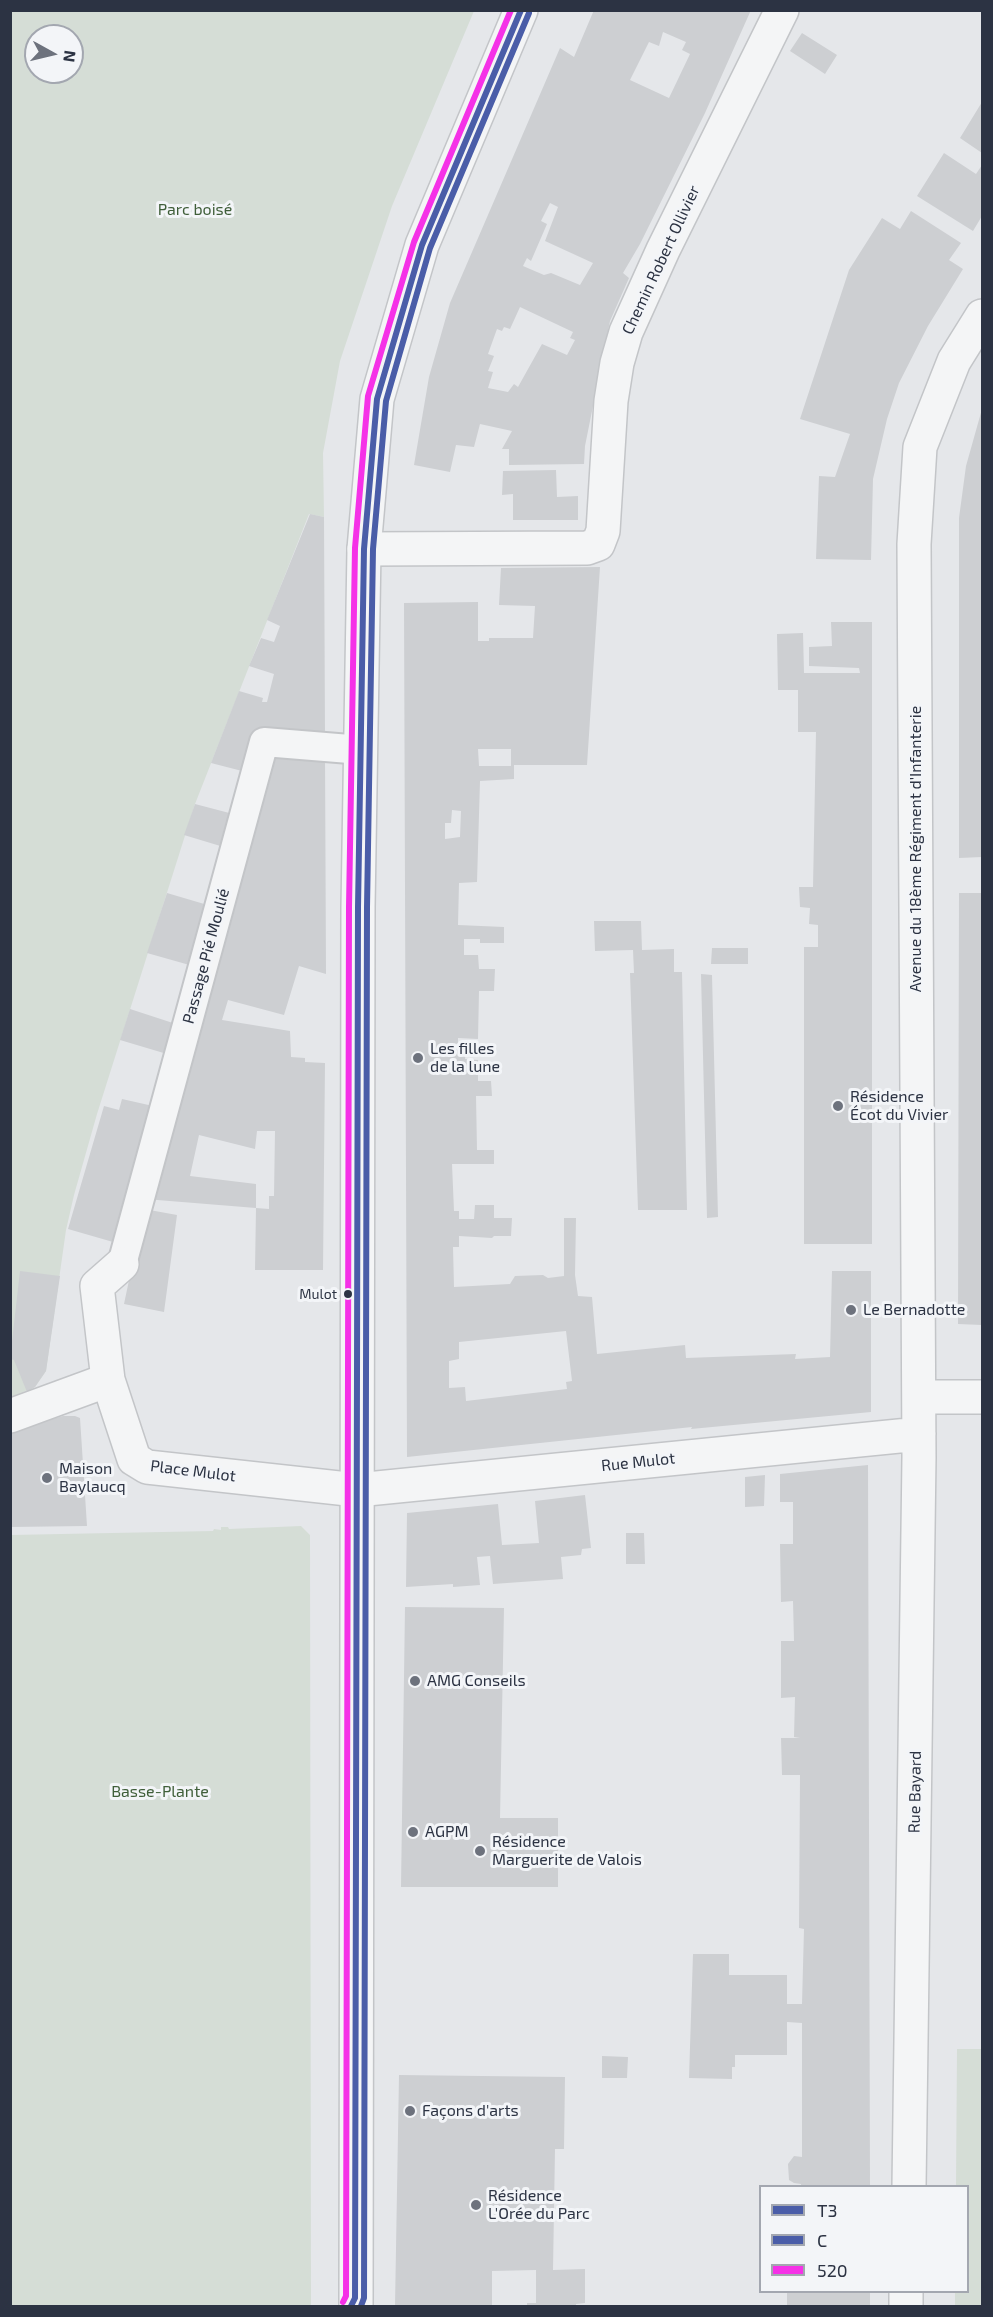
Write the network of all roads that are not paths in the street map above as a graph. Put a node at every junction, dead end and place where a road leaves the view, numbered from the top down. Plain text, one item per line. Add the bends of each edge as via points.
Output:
1 (521, 10) edge
2 (782, 10) edge
3 (982, 316) edge
4 (364, 549) junction
5 (362, 750) junction
6 (122, 1264) joint
7 (108, 1380) junction
8 (919, 1397) junction
9 (982, 1397) edge
10 (10, 1416) edge
11 (919, 1434) junction
12 (357, 1490) junction
13 (909, 2185) edge
14 (354, 2304) edge

1 - 4 street via 422,245 377,399
2 - 4 street, Chemin Robert Ollivier via 626,332 610,401 603,531 598,544 587,548
3 - 8 street, Avenue du 18ème Régiment d'Infanterie via 954,361 920,447 916,523
4 - 5 street
5 - 6 street, Passage Pié Moulié via 264,742
5 - 12 street
6 - 7 street, Place Mulot via 97,1286
7 - 10 street
7 - 12 street, Place Mulot via 134,1459 147,1467
8 - 9 street
8 - 11 street, Rue Bayard
11 - 12 street, Rue Mulot
11 - 13 street, Rue Bayard
12 - 14 street

